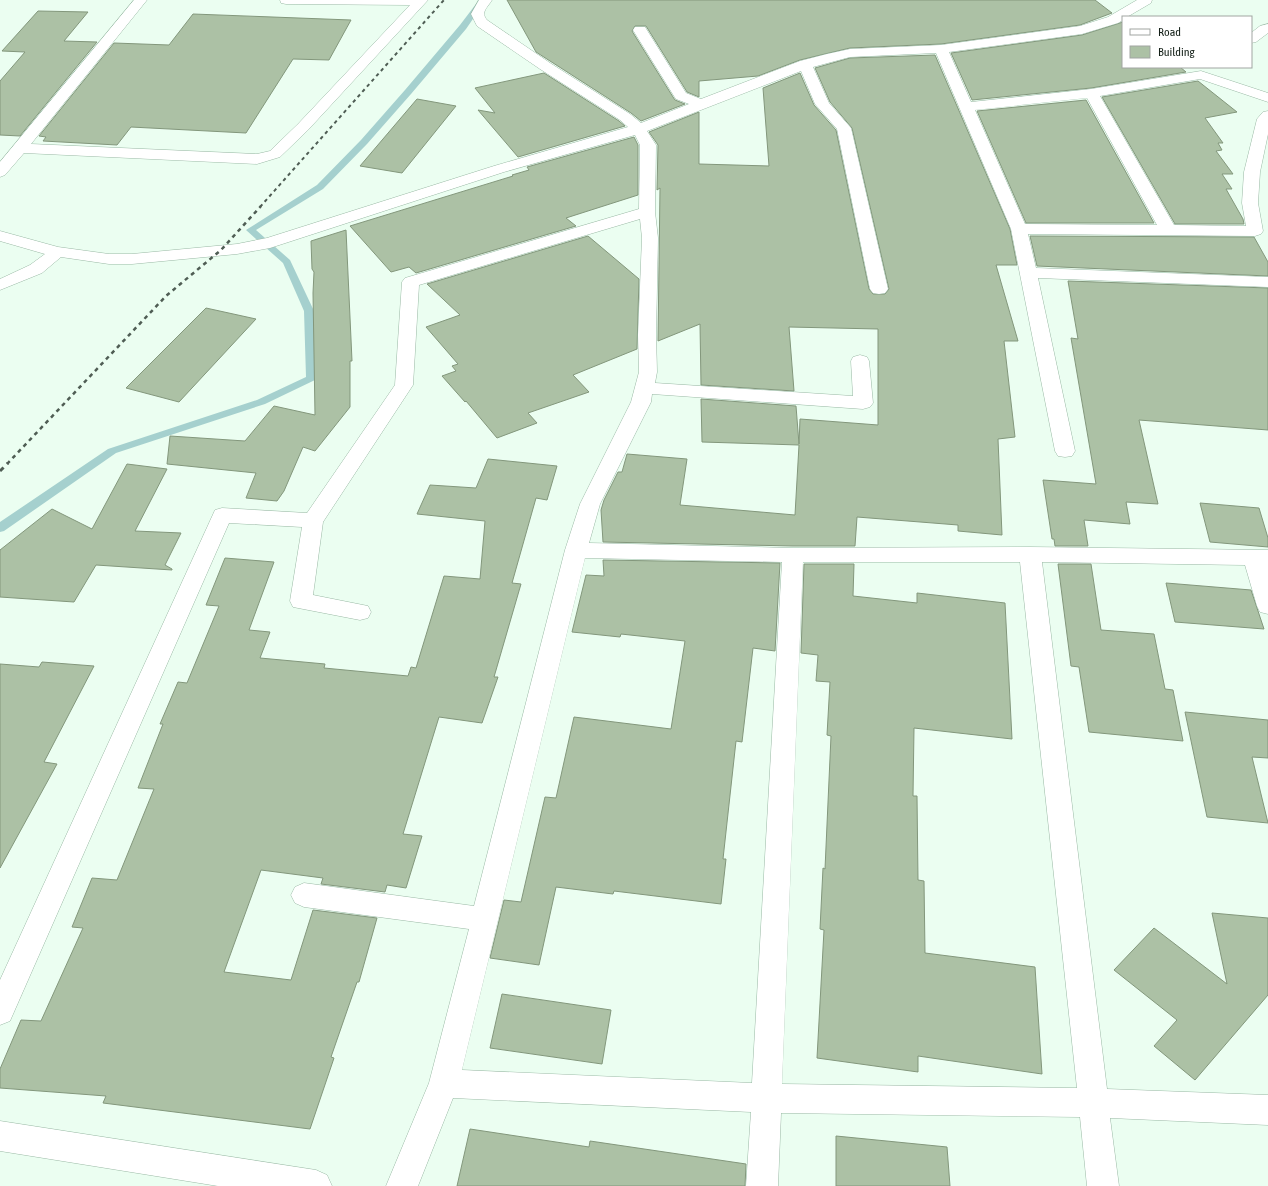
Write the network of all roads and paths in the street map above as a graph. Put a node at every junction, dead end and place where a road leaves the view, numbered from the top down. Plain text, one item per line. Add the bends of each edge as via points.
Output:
1 (142, 0) edge
2 (286, 0) edge
3 (295, 0) edge
4 (486, 0) edge
5 (1146, 0) edge
6 (422, 1) edge
7 (1268, 28) edge
8 (640, 30) dead end
9 (1252, 38) edge
10 (941, 49) junction
11 (805, 64) junction
12 (1206, 71) edge
13 (1091, 93) junction
14 (1268, 98) edge
15 (702, 105) junction
16 (966, 107) junction
17 (1268, 115) edge
18 (639, 129) junction
19 (20, 148) junction
20 (0, 172) edge
21 (647, 212) junction
22 (1019, 229) junction
23 (1168, 230) junction
24 (0, 236) edge
25 (57, 252) junction
26 (1028, 273) junction
27 (1268, 282) edge
28 (0, 285) edge
29 (879, 288) dead end
30 (860, 361) dead end
31 (645, 388) junction
32 (1065, 451) dead end
33 (313, 521) junction
34 (576, 550) junction
35 (1030, 554) junction
36 (793, 555) junction
37 (1261, 558) edge
38 (1268, 606) edge
39 (360, 612) dead end
40 (304, 895) dead end
41 (485, 919) junction
42 (0, 1012) edge
43 (444, 1083) junction
44 (767, 1098) junction
45 (1094, 1103) junction
46 (1268, 1110) edge
47 (0, 1136) edge
48 (316, 1186) edge
49 (402, 1186) edge
50 (762, 1186) edge
51 (1103, 1186) edge

1 - 19 street
2 - 3 street
3 - 6 street
4 - 18 street via 476,16 482,23 625,117
5 - 10 street via 1113,20 1082,30
6 - 19 street via 303,127 275,154 266,158
7 - 9 street
8 - 15 street via 681,96
10 - 11 street via 850,53
10 - 16 street
11 - 15 street
11 - 29 street via 822,104 844,128
12 - 13 street
12 - 14 street
13 - 16 street
13 - 23 street
15 - 18 street
16 - 22 street
17 - 23 street via 1264,119 1252,172 1250,203 1255,231
18 - 21 street via 648,145
18 - 25 street via 499,169 270,243 237,249 132,259 109,259
19 - 20 street
21 - 31 street via 650,238 648,372
21 - 33 street via 411,282 404,385
22 - 23 street
22 - 26 street
24 - 25 street
25 - 28 street via 36,269
26 - 27 street
26 - 32 street
30 - 31 street via 863,403
31 - 34 street via 641,402 590,504
33 - 39 street via 301,601
33 - 42 street via 222,515
34 - 36 street
34 - 41 street
35 - 36 street
35 - 37 street
35 - 45 street
36 - 44 street
37 - 38 street
40 - 41 street
41 - 43 street
43 - 44 street
43 - 49 street
44 - 45 street
44 - 50 street
45 - 46 street
45 - 51 street
47 - 48 street

